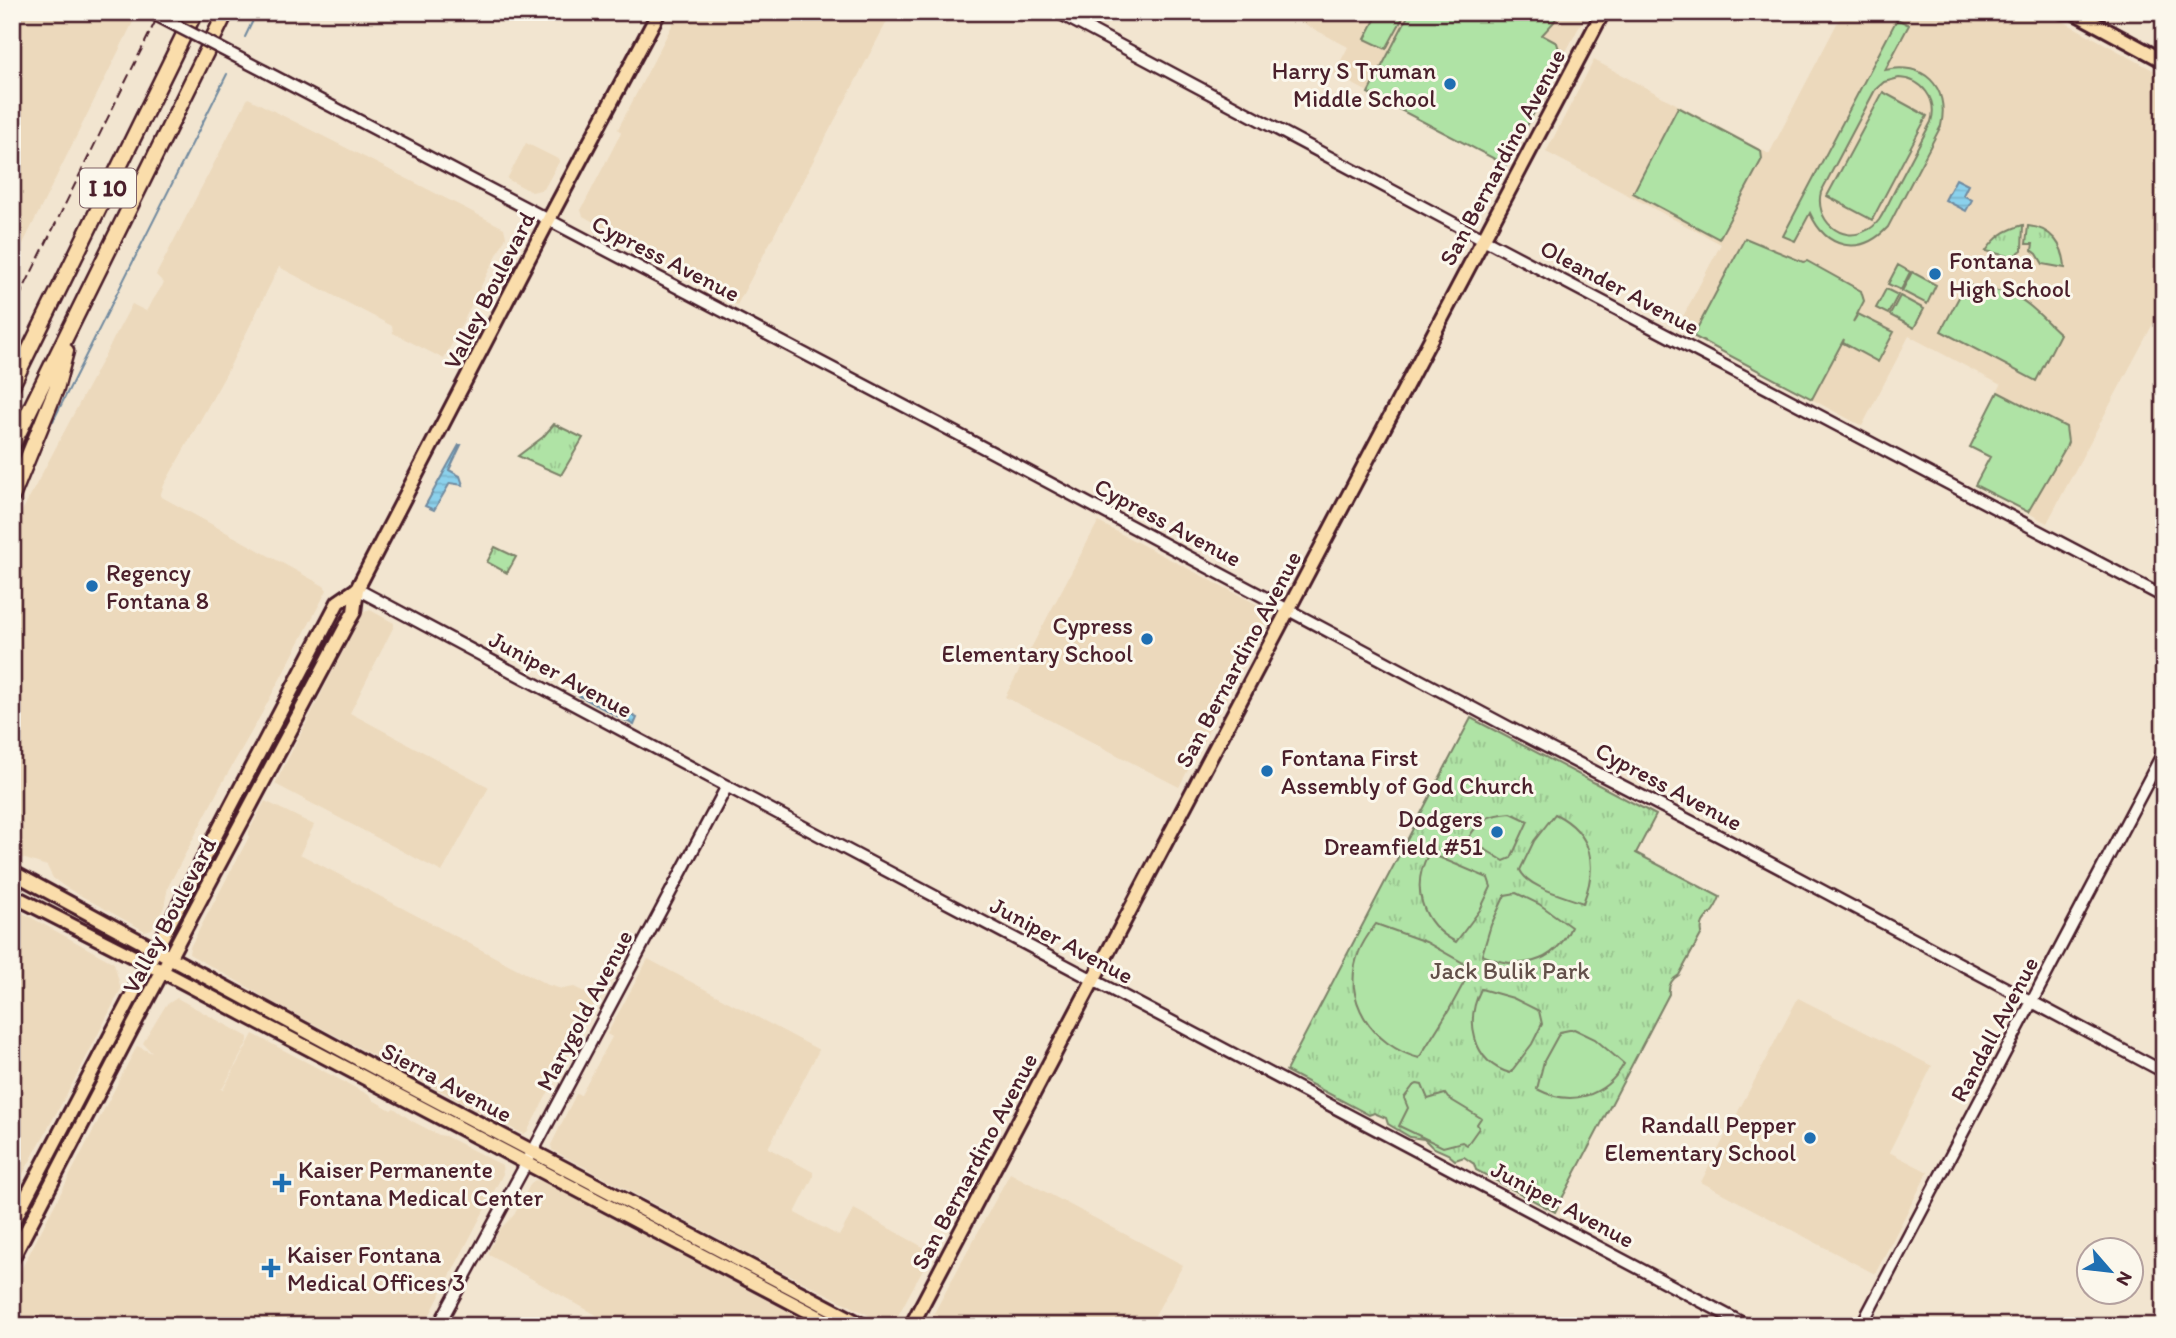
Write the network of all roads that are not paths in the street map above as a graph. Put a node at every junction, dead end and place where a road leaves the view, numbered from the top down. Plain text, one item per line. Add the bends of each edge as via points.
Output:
1 (150, 12) edge
2 (195, 12) edge
3 (226, 12) edge
4 (659, 12) edge
5 (1057, 12) edge
6 (1603, 12) edge
7 (2062, 12) edge
8 (2073, 12) edge
9 (2164, 61) edge
10 (548, 221) junction
11 (1483, 239) junction
12 (74, 319) junction
13 (22, 364) junction
14 (12, 378) edge
15 (12, 385) edge
16 (12, 446) edge
17 (12, 497) edge
18 (357, 589) junction
19 (2164, 597) edge
20 (1288, 609) junction
21 (2164, 751) edge
22 (727, 786) junction
23 (12, 872) edge
24 (12, 895) edge
25 (157, 950) junction
26 (170, 957) junction
27 (148, 966) junction
28 (162, 972) junction
29 (1093, 980) junction
30 (2032, 1002) junction
31 (2164, 1072) edge
32 (533, 1151) junction
33 (526, 1164) junction
34 (12, 1224) edge
35 (688, 1249) junction
36 (12, 1259) edge
37 (760, 1271) junction
38 (438, 1326) edge
39 (836, 1326) edge
40 (864, 1326) edge
41 (911, 1326) edge
42 (1748, 1326) edge
43 (1861, 1326) edge

1 - 10 street, Cypress Avenue, bridge
2 - 13 highway, I 10
3 - 12 highway, I 10
4 - 10 main road, Valley Boulevard
5 - 11 street, Oleander Avenue
6 - 11 main road, San Bernardino Avenue
7 - 8 main road
8 - 9 main road
10 - 18 main road, Valley Boulevard
10 - 20 street, Cypress Avenue
11 - 19 street, Oleander Avenue
11 - 20 main road, San Bernardino Avenue
12 - 16 highway, I 10
12 - 17 highway via 56,389
13 - 14 highway
13 - 15 highway, I 10
18 - 22 street, Juniper Avenue
18 - 25 main road, Valley Boulevard via 338,602
18 - 26 main road, Valley Boulevard via 354,612
20 - 29 main road, San Bernardino Avenue
20 - 30 street, Cypress Avenue
21 - 30 street, Randall Avenue
22 - 29 street, Juniper Avenue
22 - 32 street, Marygold Avenue
23 - 25 main road, Sierra Avenue
24 - 27 main road, Sierra Avenue
25 - 26 main road, Sierra Avenue
25 - 27 main road, Valley Boulevard
26 - 28 main road, Valley Boulevard
26 - 32 main road, Sierra Avenue
27 - 28 main road, Sierra Avenue
27 - 34 main road, Valley Boulevard
28 - 33 main road, Sierra Avenue
28 - 36 main road, Valley Boulevard
29 - 41 main road, San Bernardino Avenue
29 - 42 street, Juniper Avenue
30 - 31 street, Cypress Avenue
30 - 43 street, Randall Avenue
32 - 33 street, Marygold Avenue
32 - 37 main road, Sierra Avenue
33 - 35 main road, Sierra Avenue
33 - 38 street, Marygold Avenue
35 - 37 main road via 693,1243 740,1267
35 - 39 main road, Sierra Avenue
37 - 40 main road, Sierra Avenue

